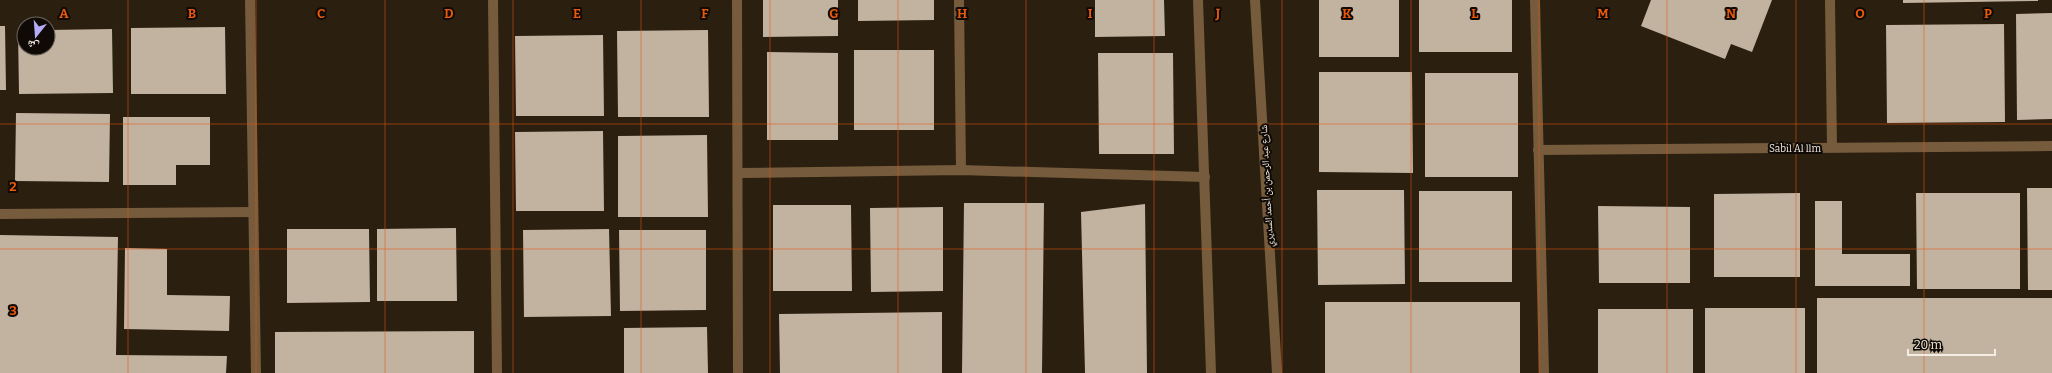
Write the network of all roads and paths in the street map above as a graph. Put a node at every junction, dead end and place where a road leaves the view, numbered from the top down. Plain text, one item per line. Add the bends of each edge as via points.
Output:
1 (250, 0) edge
2 (493, 0) edge
3 (738, 0) edge
4 (959, 0) edge
5 (1198, 0) edge
6 (1255, 0) edge
7 (1535, 0) edge
8 (1830, 0) edge
9 (2052, 146) edge
10 (1832, 147) junction
11 (1538, 150) junction
12 (961, 170) junction
13 (738, 173) junction
14 (1205, 177) junction
15 (253, 212) junction
16 (0, 214) edge
17 (256, 373) edge
18 (497, 373) edge
19 (738, 373) edge
20 (1210, 373) edge
21 (1277, 373) edge
22 (1544, 373) edge

1 - 15 street
2 - 18 street
3 - 13 street
4 - 12 street
5 - 14 street
6 - 21 street, شارع عبد الرحمن بن أحمد السديري
7 - 11 street
8 - 10 street
9 - 10 street, Sabil Al llm
10 - 11 street, Sabil Al llm
11 - 22 street
12 - 13 street
12 - 14 street
13 - 19 street
14 - 20 street
15 - 16 street
15 - 17 street

